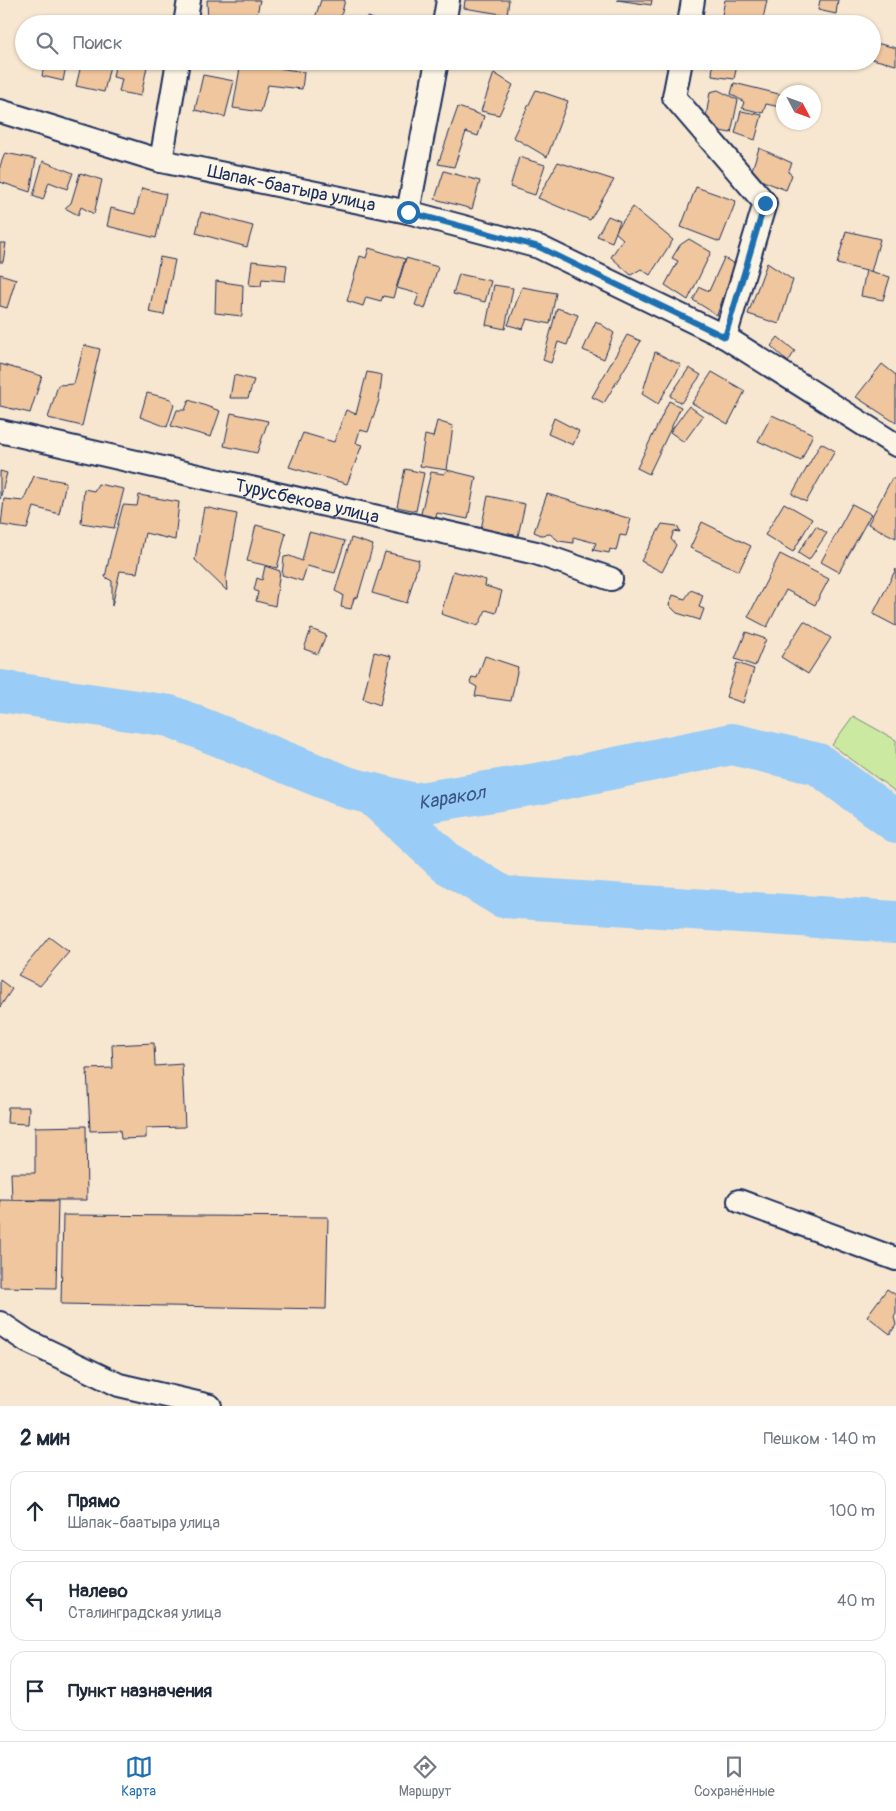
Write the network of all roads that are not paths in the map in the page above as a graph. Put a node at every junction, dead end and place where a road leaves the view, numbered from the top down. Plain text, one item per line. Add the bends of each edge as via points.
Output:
1 (189, 0) edge
2 (448, 0) edge
3 (693, 0) edge
4 (186, 15) edge
5 (446, 15) edge
6 (690, 15) edge
7 (176, 70) edge
8 (435, 70) edge
9 (679, 70) edge
10 (0, 111) edge
11 (161, 160) junction
12 (408, 212) junction
13 (725, 337) junction
14 (0, 431) edge
15 (896, 445) edge
16 (611, 579) dead end
17 (739, 1201) dead end
18 (896, 1259) edge
19 (0, 1323) edge
20 (210, 1406) edge

1 - 4 street
2 - 5 street
3 - 6 street
7 - 11 street
8 - 12 street
9 - 13 street via 674,97 765,203
10 - 11 street, Шапак-баатыра улица
11 - 12 street, Шапак-баатыра улица
12 - 13 street, Шапак-баатыра улица via 539,247
13 - 15 street, Шапак-баатыра улица
14 - 16 street, Турусбекова улица via 536,553
17 - 18 street
19 - 20 street via 27,1341 119,1385

